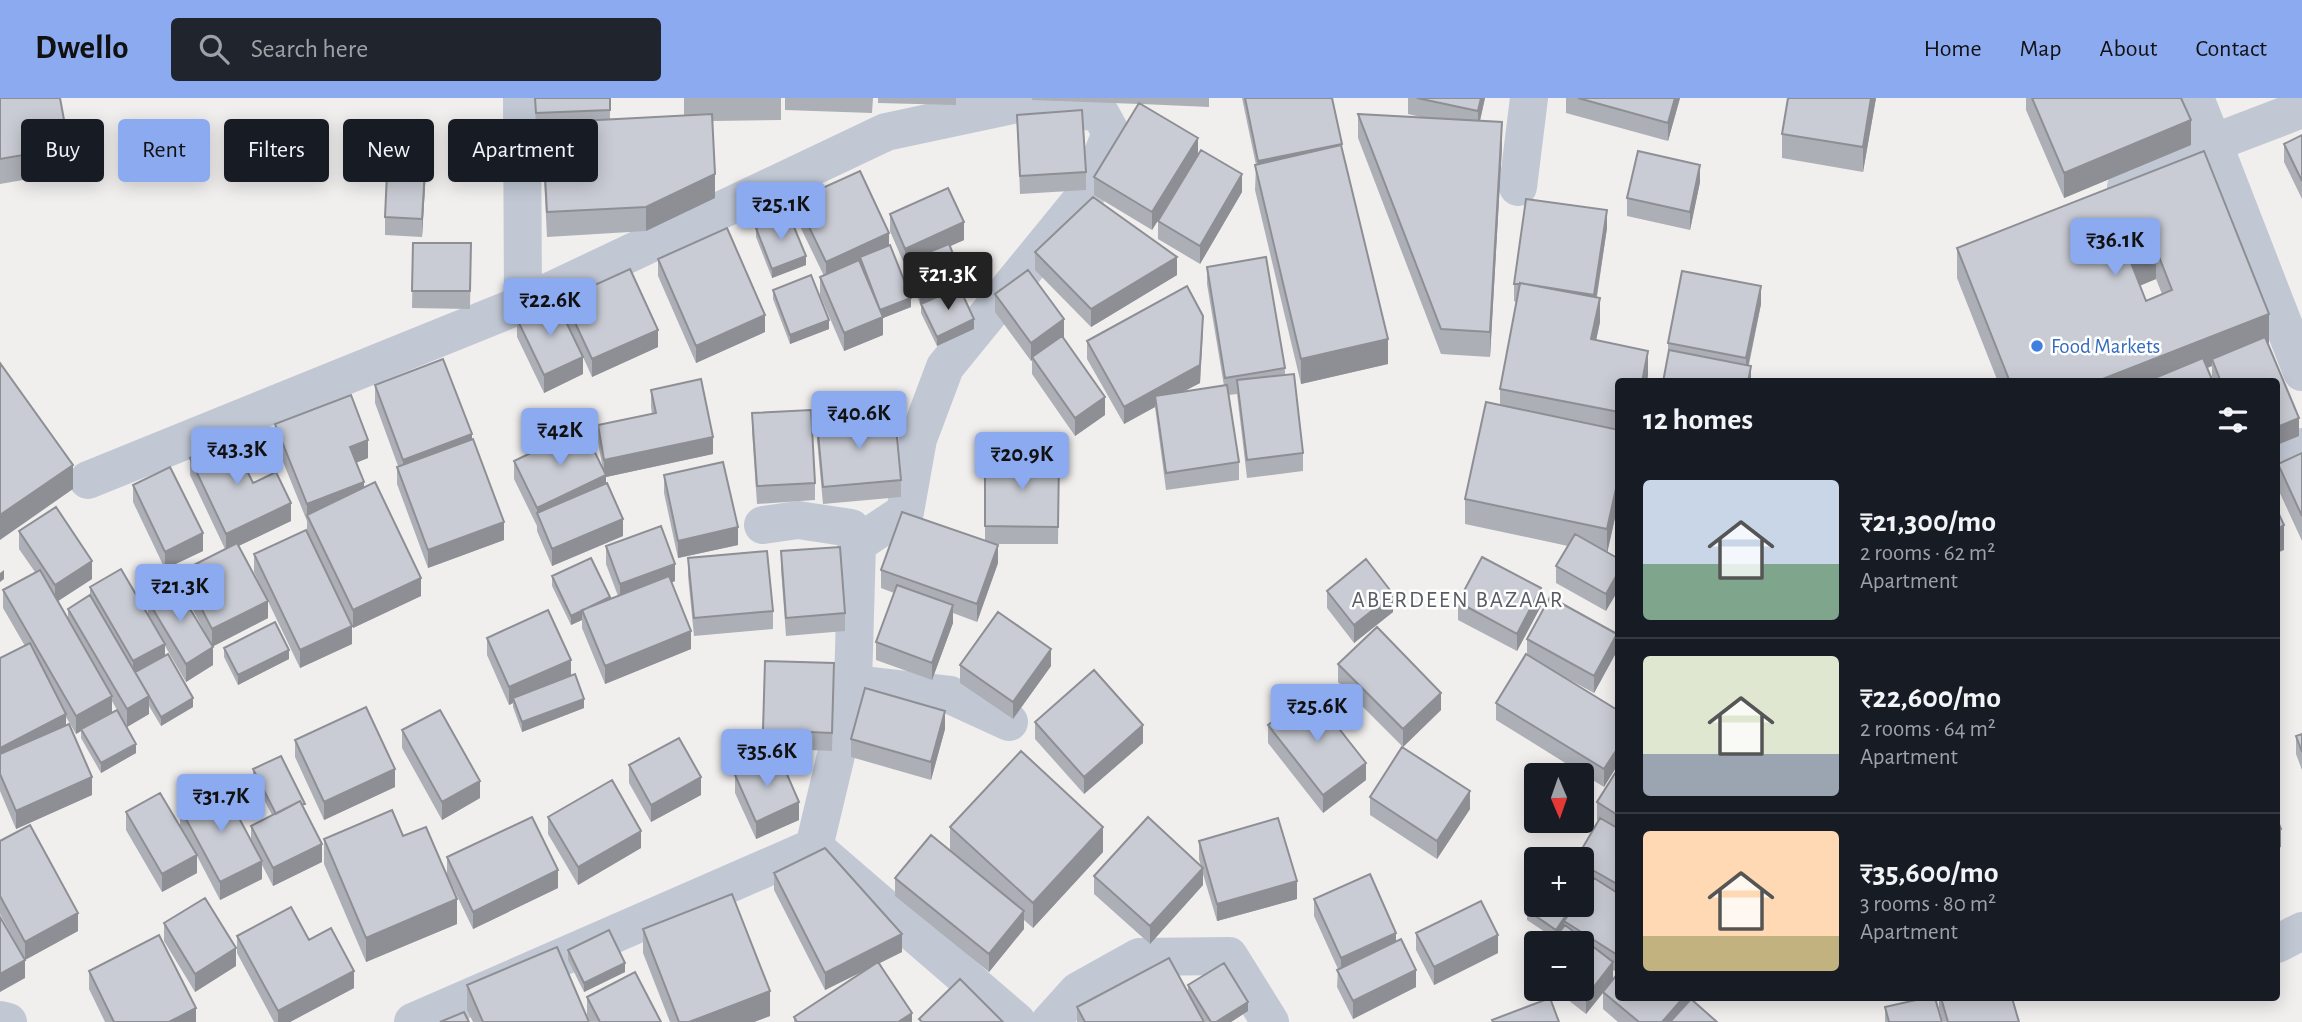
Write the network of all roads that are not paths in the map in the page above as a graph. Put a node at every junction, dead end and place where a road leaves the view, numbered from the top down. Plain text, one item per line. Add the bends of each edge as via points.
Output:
1 (522, 98) edge
2 (1529, 98) edge
3 (2196, 98) edge
4 (2302, 109) edge
5 (2213, 143) junction
6 (1518, 187) dead end
7 (2096, 203) edge
8 (523, 304) junction
9 (2302, 372) edge
10 (2302, 447) edge
11 (2280, 457) edge
12 (88, 480) dead end
13 (763, 525) dead end
14 (857, 544) junction
15 (853, 684) junction
16 (1009, 722) edge
17 (814, 847) junction
18 (2302, 931) edge
19 (2280, 942) edge
20 (0, 1020) edge
21 (8, 1022) edge
22 (413, 1022) edge
23 (1017, 1022) edge
24 (1050, 1022) edge
25 (1270, 1022) edge

1 - 8 street
2 - 6 street
3 - 5 street
4 - 5 street
5 - 7 street
5 - 9 street
8 - 12 street
8 - 14 street via 886,132 1022,103 1100,113 1111,133 1087,192 945,367 918,439 905,512
10 - 11 street
13 - 14 street via 798,520 851,528
14 - 15 street
15 - 16 street via 950,695
15 - 17 street
17 - 22 street
17 - 23 street
18 - 19 street
20 - 21 street
24 - 25 street via 1078,991 1139,957 1229,956

